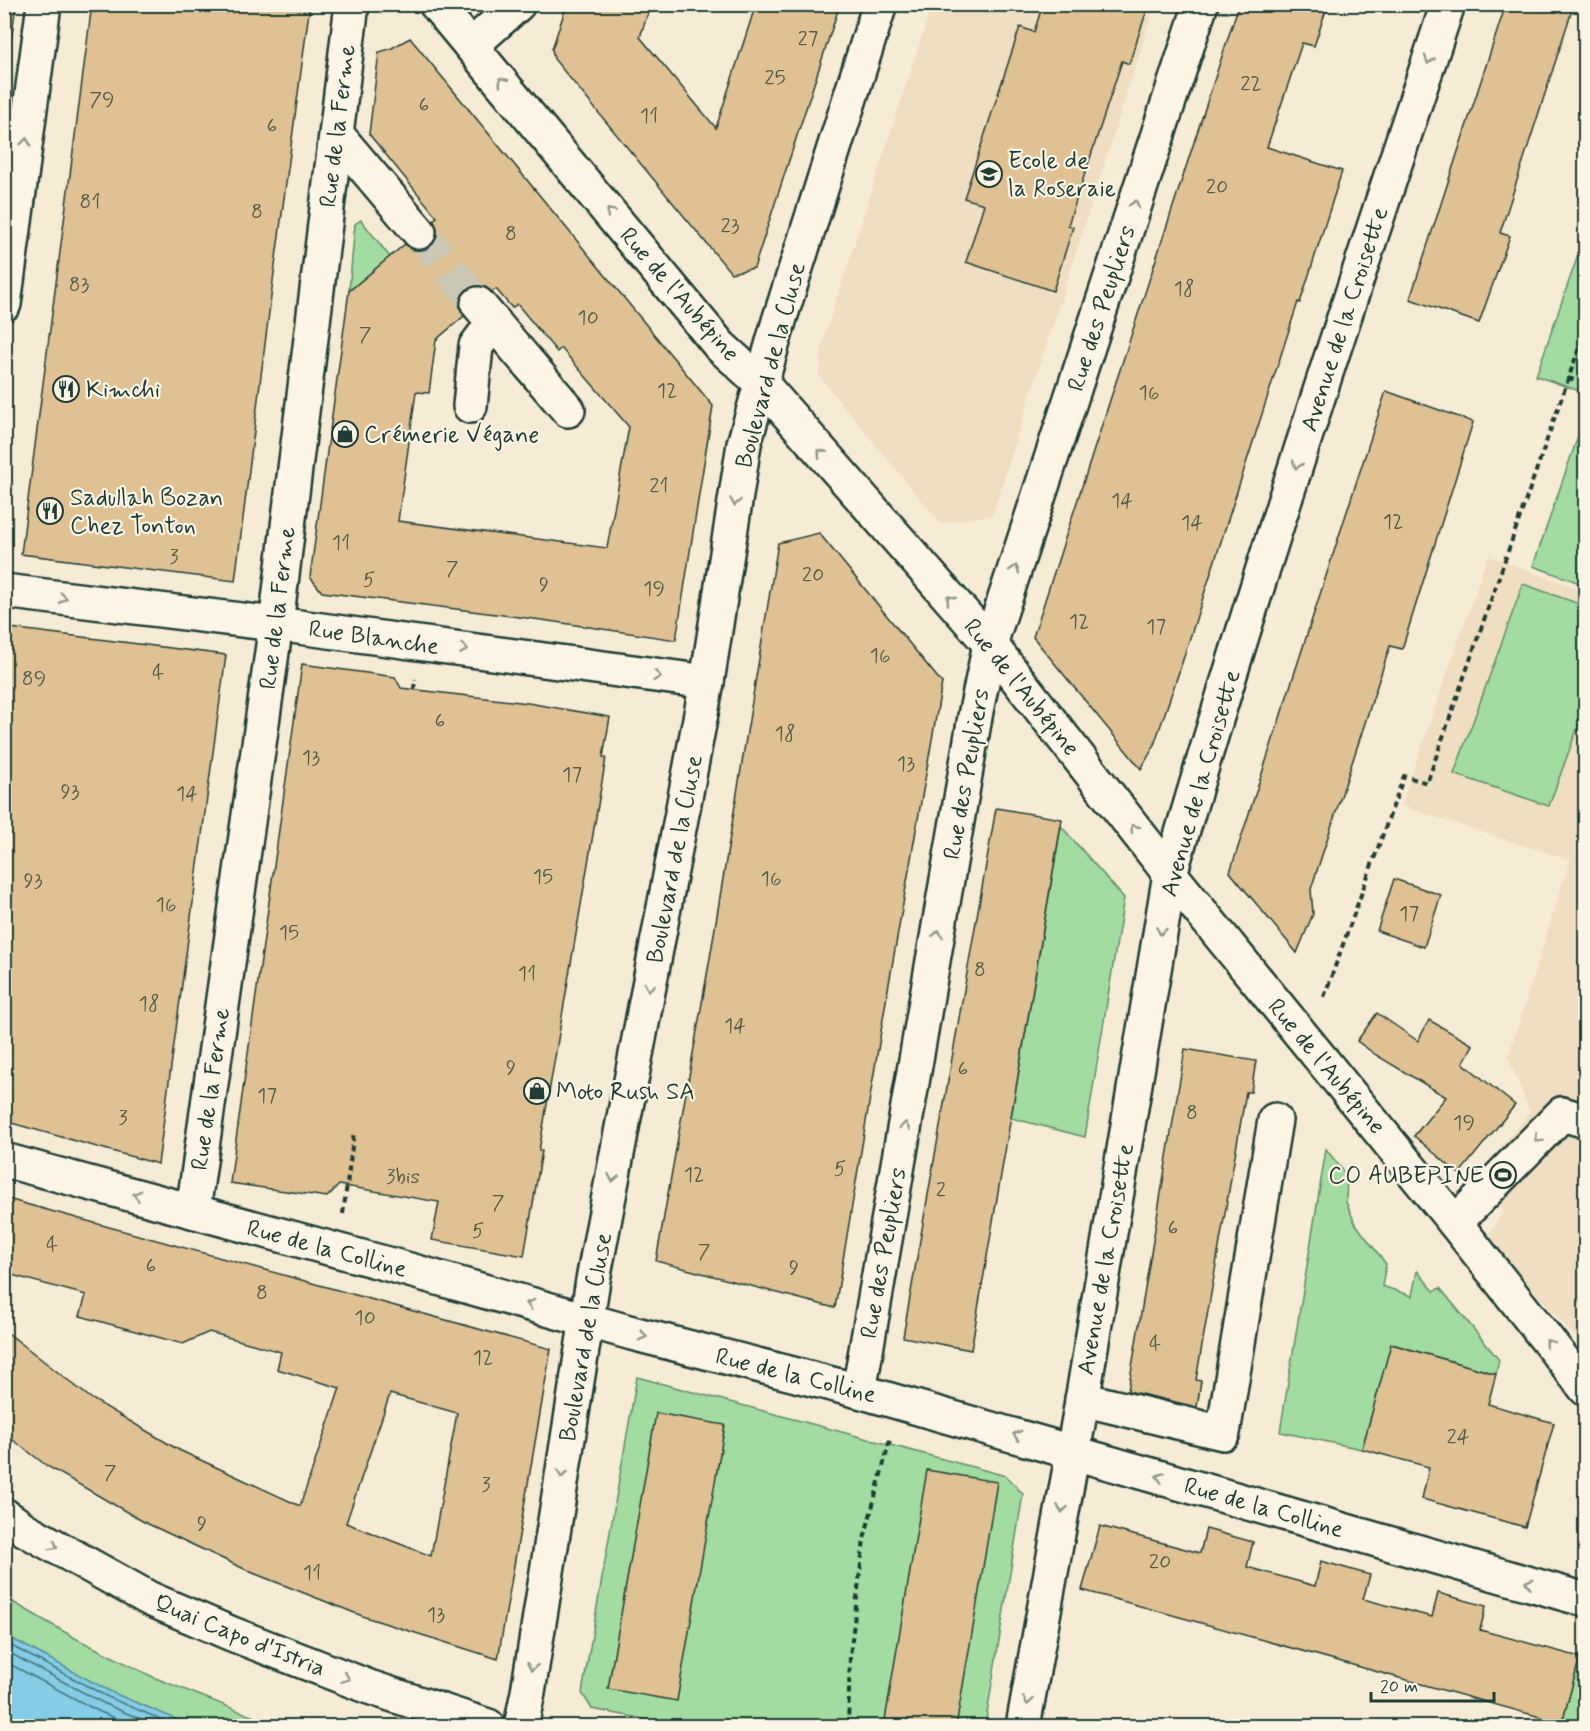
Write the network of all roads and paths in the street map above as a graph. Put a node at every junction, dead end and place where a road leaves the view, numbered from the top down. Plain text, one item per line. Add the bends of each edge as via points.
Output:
1 (44, 4) edge
2 (352, 4) edge
3 (436, 4) edge
4 (518, 4) edge
5 (880, 4) edge
6 (1202, 4) edge
7 (1448, 4) edge
8 (471, 46) junction
9 (337, 135) junction
10 (419, 232) tunnel mouth
11 (9, 236) edge
12 (4, 304) edge
13 (1586, 328) edge
14 (1568, 378) junction
15 (761, 383) junction
16 (1586, 384) edge
17 (470, 406) dead end
18 (568, 410) dead end
19 (4, 591) edge
20 (276, 624) junction
21 (990, 644) junction
22 (707, 682) junction
23 (1170, 874) junction
24 (1324, 997) dead end
25 (1275, 1120) dead end
26 (1586, 1121) edge
27 (354, 1132) dead end
28 (4, 1160) edge
29 (193, 1210) junction
30 (342, 1220) dead end
31 (1455, 1223) junction
32 (587, 1320) junction
33 (1586, 1389) edge
34 (859, 1391) junction
35 (1082, 1400) junction
36 (891, 1433) dead end
37 (1073, 1451) junction
38 (4, 1515) edge
39 (1586, 1600) edge
40 (488, 1726) edge
41 (520, 1726) edge
42 (848, 1726) edge
43 (1023, 1726) edge

11 -> 1 street
2 - 9 street, Rue de la Ferme
3 - 8 street, Rue de l'Aubépine
4 - 8 street
5 - 15 street, Boulevard de la Cluse
21 -> 6 street, Rue des Peupliers
7 -> 23 street, Avenue de la Croisette via 1334,346
15 -> 8 street, Rue de l'Aubépine via 720,346
9 - 10 street
9 - 20 street, Rue de la Ferme
11 - 12 street
13 - 14 path
14 - 16 path
14 - 24 path via 1426,783 1404,776
21 -> 15 street, Rue de l'Aubépine
15 -> 22 street, Boulevard de la Cluse via 744,444
17 - 18 street via 476,346 486,313
19 -> 20 street, Rue Blanche
20 -> 22 street, Rue Blanche
20 - 29 street, Rue de la Ferme
23 -> 21 street, Rue de l'Aubépine
34 -> 21 street, Rue des Peupliers
22 -> 32 street, Boulevard de la Cluse
23 - 31 street, Rue de l'Aubépine
23 -> 35 street, Avenue de la Croisette
25 - 35 street via 1223,1433
26 -> 31 street via 1562,1114
27 - 30 path
29 -> 28 street, Rue de la Colline
32 -> 29 street, Rue de la Colline
33 -> 31 street, Rue de l'Aubépine
32 -> 34 street, Rue de la Colline
32 -> 41 street, Boulevard de la Cluse
37 -> 34 street, Rue de la Colline
35 - 37 street, Avenue de la Croisette
36 - 42 path via 864,1539 850,1656
39 -> 37 street, Rue de la Colline
37 -> 43 street, Avenue de la Croisette
38 -> 40 street, Quai Capo d'Istria via 150,1599 369,1687

